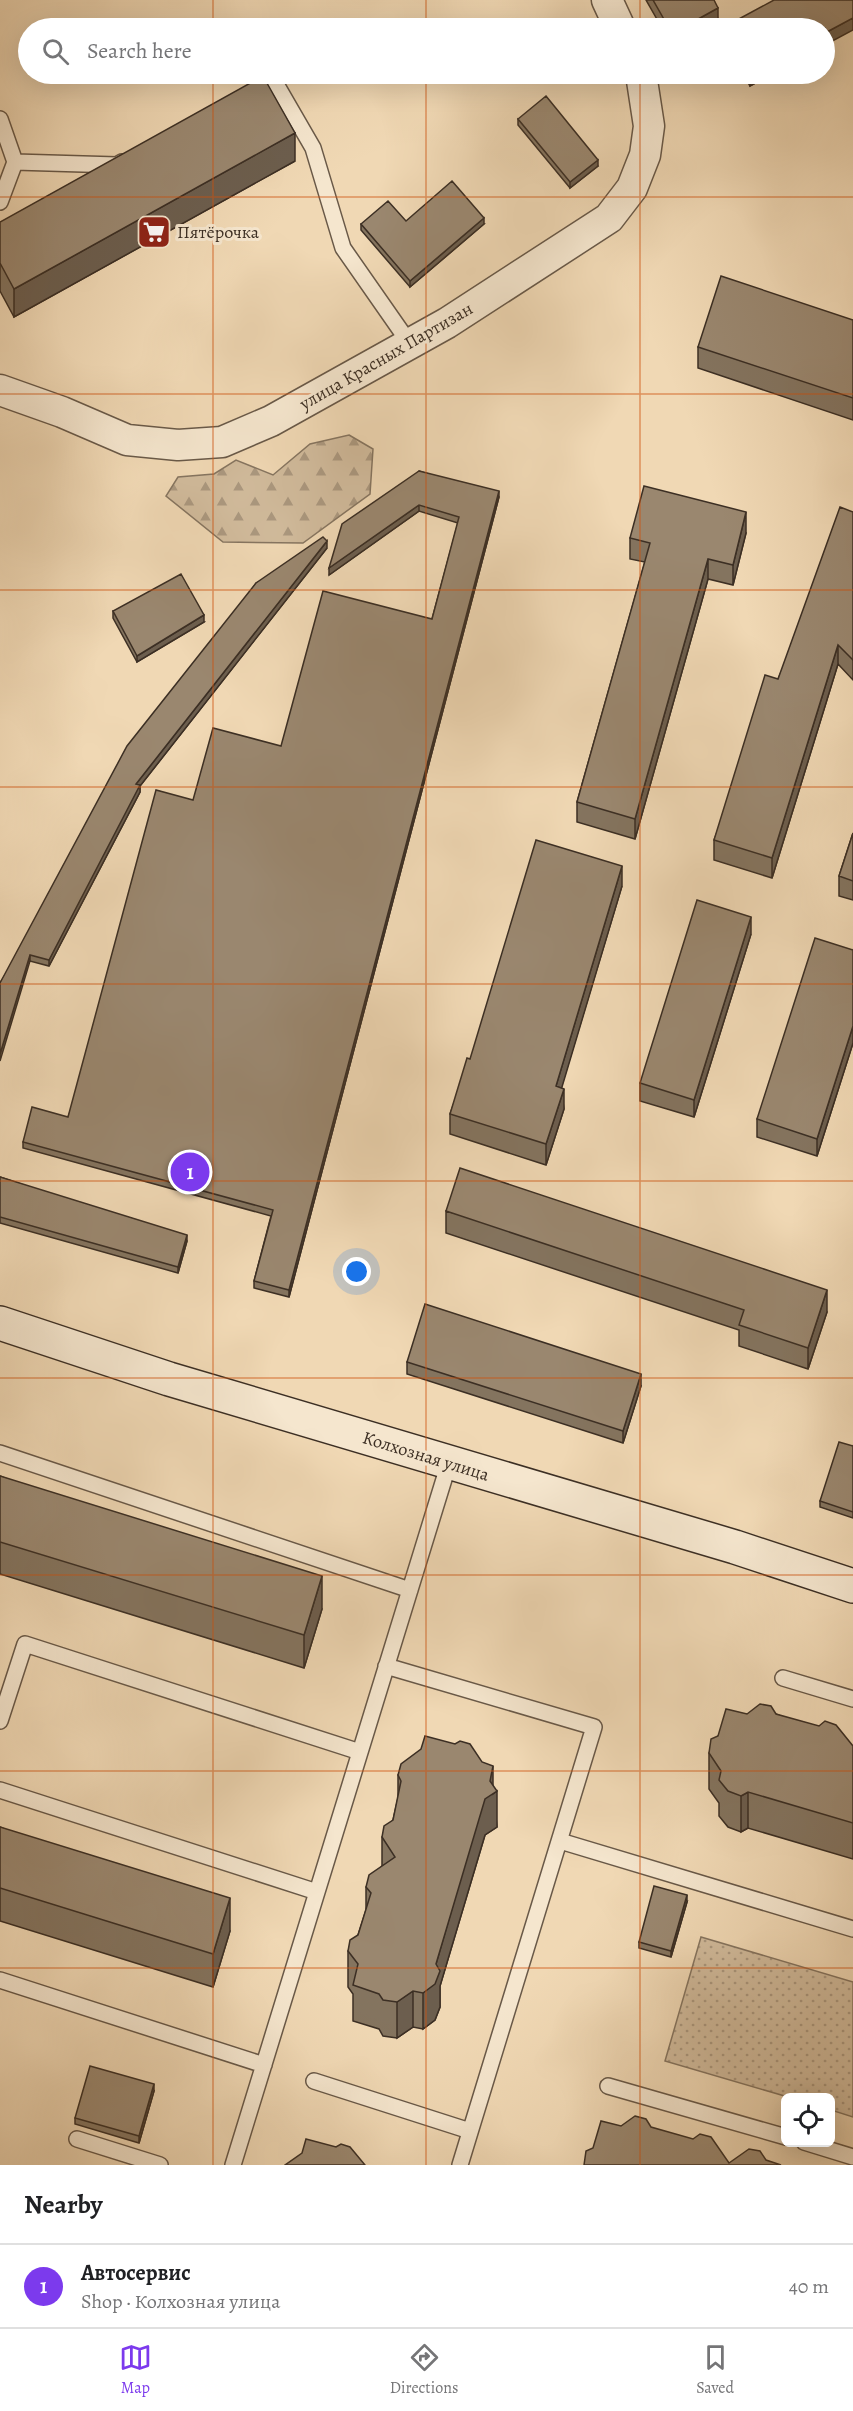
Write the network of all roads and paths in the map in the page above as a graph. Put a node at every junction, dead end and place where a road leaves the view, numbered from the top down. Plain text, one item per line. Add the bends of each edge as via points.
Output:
1 (607, 0) edge
2 (615, 18) edge
3 (643, 84) edge
4 (244, 100) edge
5 (0, 119) edge
6 (138, 154) edge
7 (15, 162) junction
8 (0, 202) edge
9 (410, 344) junction
10 (0, 390) edge
11 (0, 1323) edge
12 (0, 1453) edge
13 (449, 1463) junction
14 (853, 1586) edge
15 (410, 1590) junction
16 (386, 1666) junction
17 (783, 1678) dead end
18 (853, 1699) edge
19 (0, 1721) edge
20 (360, 1752) junction
21 (0, 1790) edge
22 (560, 1841) junction
23 (317, 1892) junction
24 (853, 1929) edge
25 (0, 1980) edge
26 (264, 2065) junction
27 (314, 2081) dead end
28 (608, 2086) dead end
29 (470, 2131) junction
30 (781, 2136) edge
31 (77, 2139) dead end
32 (820, 2147) edge
33 (853, 2157) edge
34 (160, 2165) edge
35 (233, 2165) edge
36 (460, 2165) edge

1 - 2 street
3 - 9 street, улица Красных Партизан via 649,126 645,155 632,188 609,218
4 - 9 lane via 276,84 313,148 343,248
5 - 7 lane
6 - 7 lane via 117,165
7 - 8 lane
9 - 10 street, улица Красных Партизан via 272,421 222,442 178,445 127,440
11 - 13 main road, Колхозная улица via 169,1379
12 - 15 lane
13 - 14 main road, Колхозная улица
13 - 15 lane
15 - 16 lane
16 - 20 lane
16 - 22 lane via 594,1728
17 - 18 lane
19 - 20 lane via 25,1644
20 - 23 lane
21 - 23 lane
22 - 24 lane
22 - 29 lane
23 - 26 lane
25 - 26 lane
26 - 35 lane
27 - 29 lane
28 - 30 lane
29 - 36 lane
31 - 34 lane
32 - 33 lane

